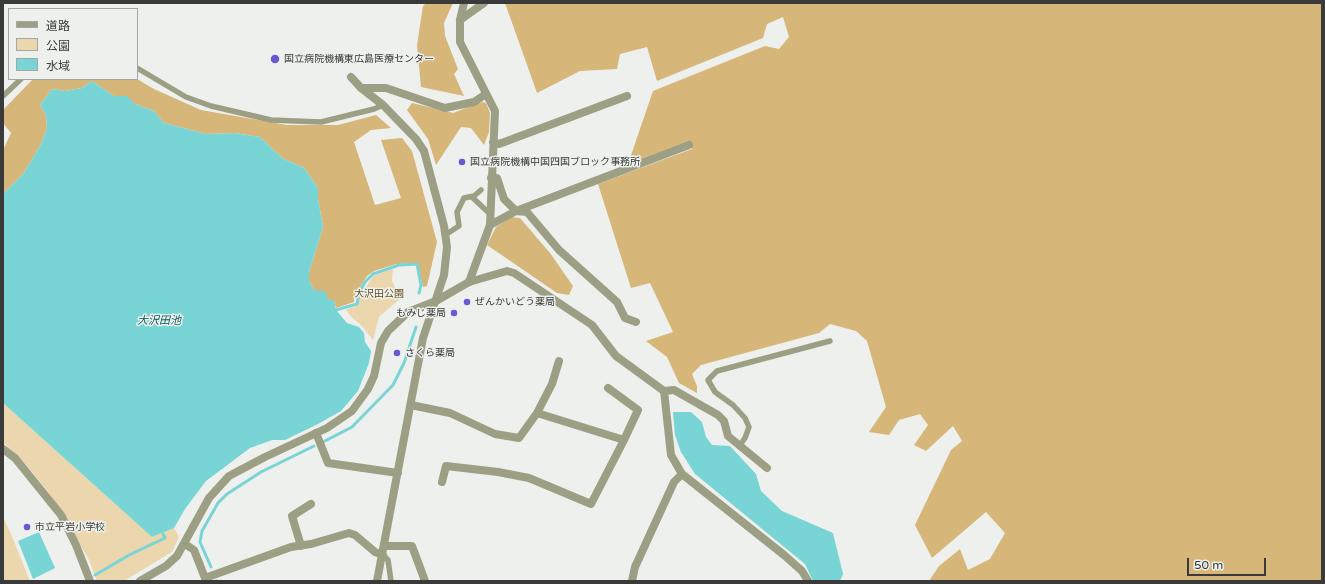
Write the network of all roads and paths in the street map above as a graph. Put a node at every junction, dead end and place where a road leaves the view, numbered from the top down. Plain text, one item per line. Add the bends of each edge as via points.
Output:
1 (464, 3) edge
2 (484, 3) edge
3 (460, 20) junction
4 (138, 69) edge
5 (351, 78) dead end
6 (20, 80) edge
7 (361, 88) junction
8 (486, 94) junction
9 (3, 96) edge
10 (627, 96) dead end
11 (383, 105) junction
12 (494, 142) junction
13 (689, 146) dead end
14 (492, 178) junction
15 (481, 190) dead end
16 (472, 197) junction
17 (516, 211) junction
18 (490, 214) junction
19 (490, 225) junction
20 (445, 235) junction
21 (469, 282) junction
22 (436, 301) junction
23 (636, 322) dead end
24 (830, 341) dead end
25 (559, 361) dead end
26 (608, 388) dead end
27 (664, 391) junction
28 (411, 405) junction
29 (537, 412) junction
30 (316, 433) junction
31 (624, 440) junction
32 (740, 445) junction
33 (3, 449) edge
34 (767, 468) dead end
35 (398, 473) junction
36 (682, 474) junction
37 (442, 482) dead end
38 (311, 504) dead end
39 (185, 544) junction
40 (301, 546) junction
41 (385, 546) junction
42 (383, 555) junction
43 (204, 580) edge
44 (90, 581) edge
45 (140, 581) edge
46 (377, 581) edge
47 (391, 581) edge
48 (425, 581) edge
49 (632, 581) edge
50 (808, 581) edge

1 - 3 street
2 - 3 street
3 - 8 street via 460,42
4 - 11 lane via 186,98 272,120 321,122
5 - 7 street
6 - 9 lane
7 - 8 street via 386,88 445,108 474,102
7 - 11 street
8 - 12 street via 495,111
10 - 12 street via 499,144
11 - 20 street via 416,138 424,152
12 - 14 street
13 - 17 street
14 - 17 street via 497,178 504,199
14 - 18 street
15 - 16 lane
16 - 18 lane
16 - 20 lane via 464,198 459,206 459,226
17 - 19 street
17 - 23 street via 527,212 559,250 617,302 625,318
18 - 19 street
19 - 21 street
20 - 22 street via 444,275
21 - 22 street
21 - 27 street via 507,270 521,277 592,325 616,356
22 - 28 street via 423,338
22 - 30 street via 408,312 397,320 381,343 374,376 361,401 341,420
24 - 32 lane via 717,371 708,380 715,392 745,418 749,427
25 - 29 street via 552,384
26 - 31 street via 638,410
27 - 32 street via 674,390 718,414 724,421 728,436
27 - 36 street via 670,448
28 - 29 street via 450,413 496,434 518,438
28 - 35 street
29 - 31 street
30 - 35 street via 328,463
30 - 39 street via 229,476 209,498
31 - 37 street via 591,504 529,478 498,472 446,466
32 - 34 street
33 - 44 street via 15,458 61,515
35 - 41 street
36 - 49 street via 674,482 635,567
36 - 50 street via 784,555 802,571
38 - 40 street via 292,516
39 - 43 street via 194,550
39 - 45 street via 166,566
40 - 42 street via 348,533 355,535 375,552
40 - 43 street via 286,549
41 - 42 street
41 - 48 street via 412,546
42 - 46 street
42 - 47 lane via 388,560

